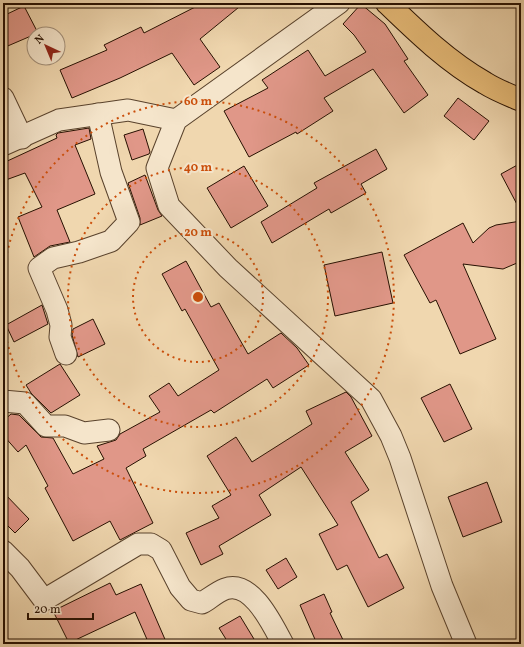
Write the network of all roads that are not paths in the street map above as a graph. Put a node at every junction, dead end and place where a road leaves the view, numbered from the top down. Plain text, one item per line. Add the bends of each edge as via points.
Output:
1 (339, 3) edge
2 (387, 3) edge
3 (3, 98) edge
4 (521, 100) edge
5 (98, 114) junction
6 (176, 120) junction
7 (12, 142) edge
8 (66, 354) dead end
9 (3, 401) edge
10 (109, 430) dead end
11 (3, 551) edge
12 (283, 644) edge
13 (466, 644) edge

1 - 6 street
2 - 4 main road via 434,47 471,75
3 - 7 street
5 - 6 street via 128,110
5 - 7 street via 59,120
5 - 8 street via 111,172 129,222 111,241 53,258 39,268 57,310 61,325 60,337
6 - 13 street via 157,168 169,206 228,268 371,399 400,458 442,586
9 - 10 street via 25,403 46,426 65,426 84,433
11 - 12 street via 20,568 44,600 138,544 151,544 161,550 180,587 191,600 202,603 226,588 245,590 262,606

